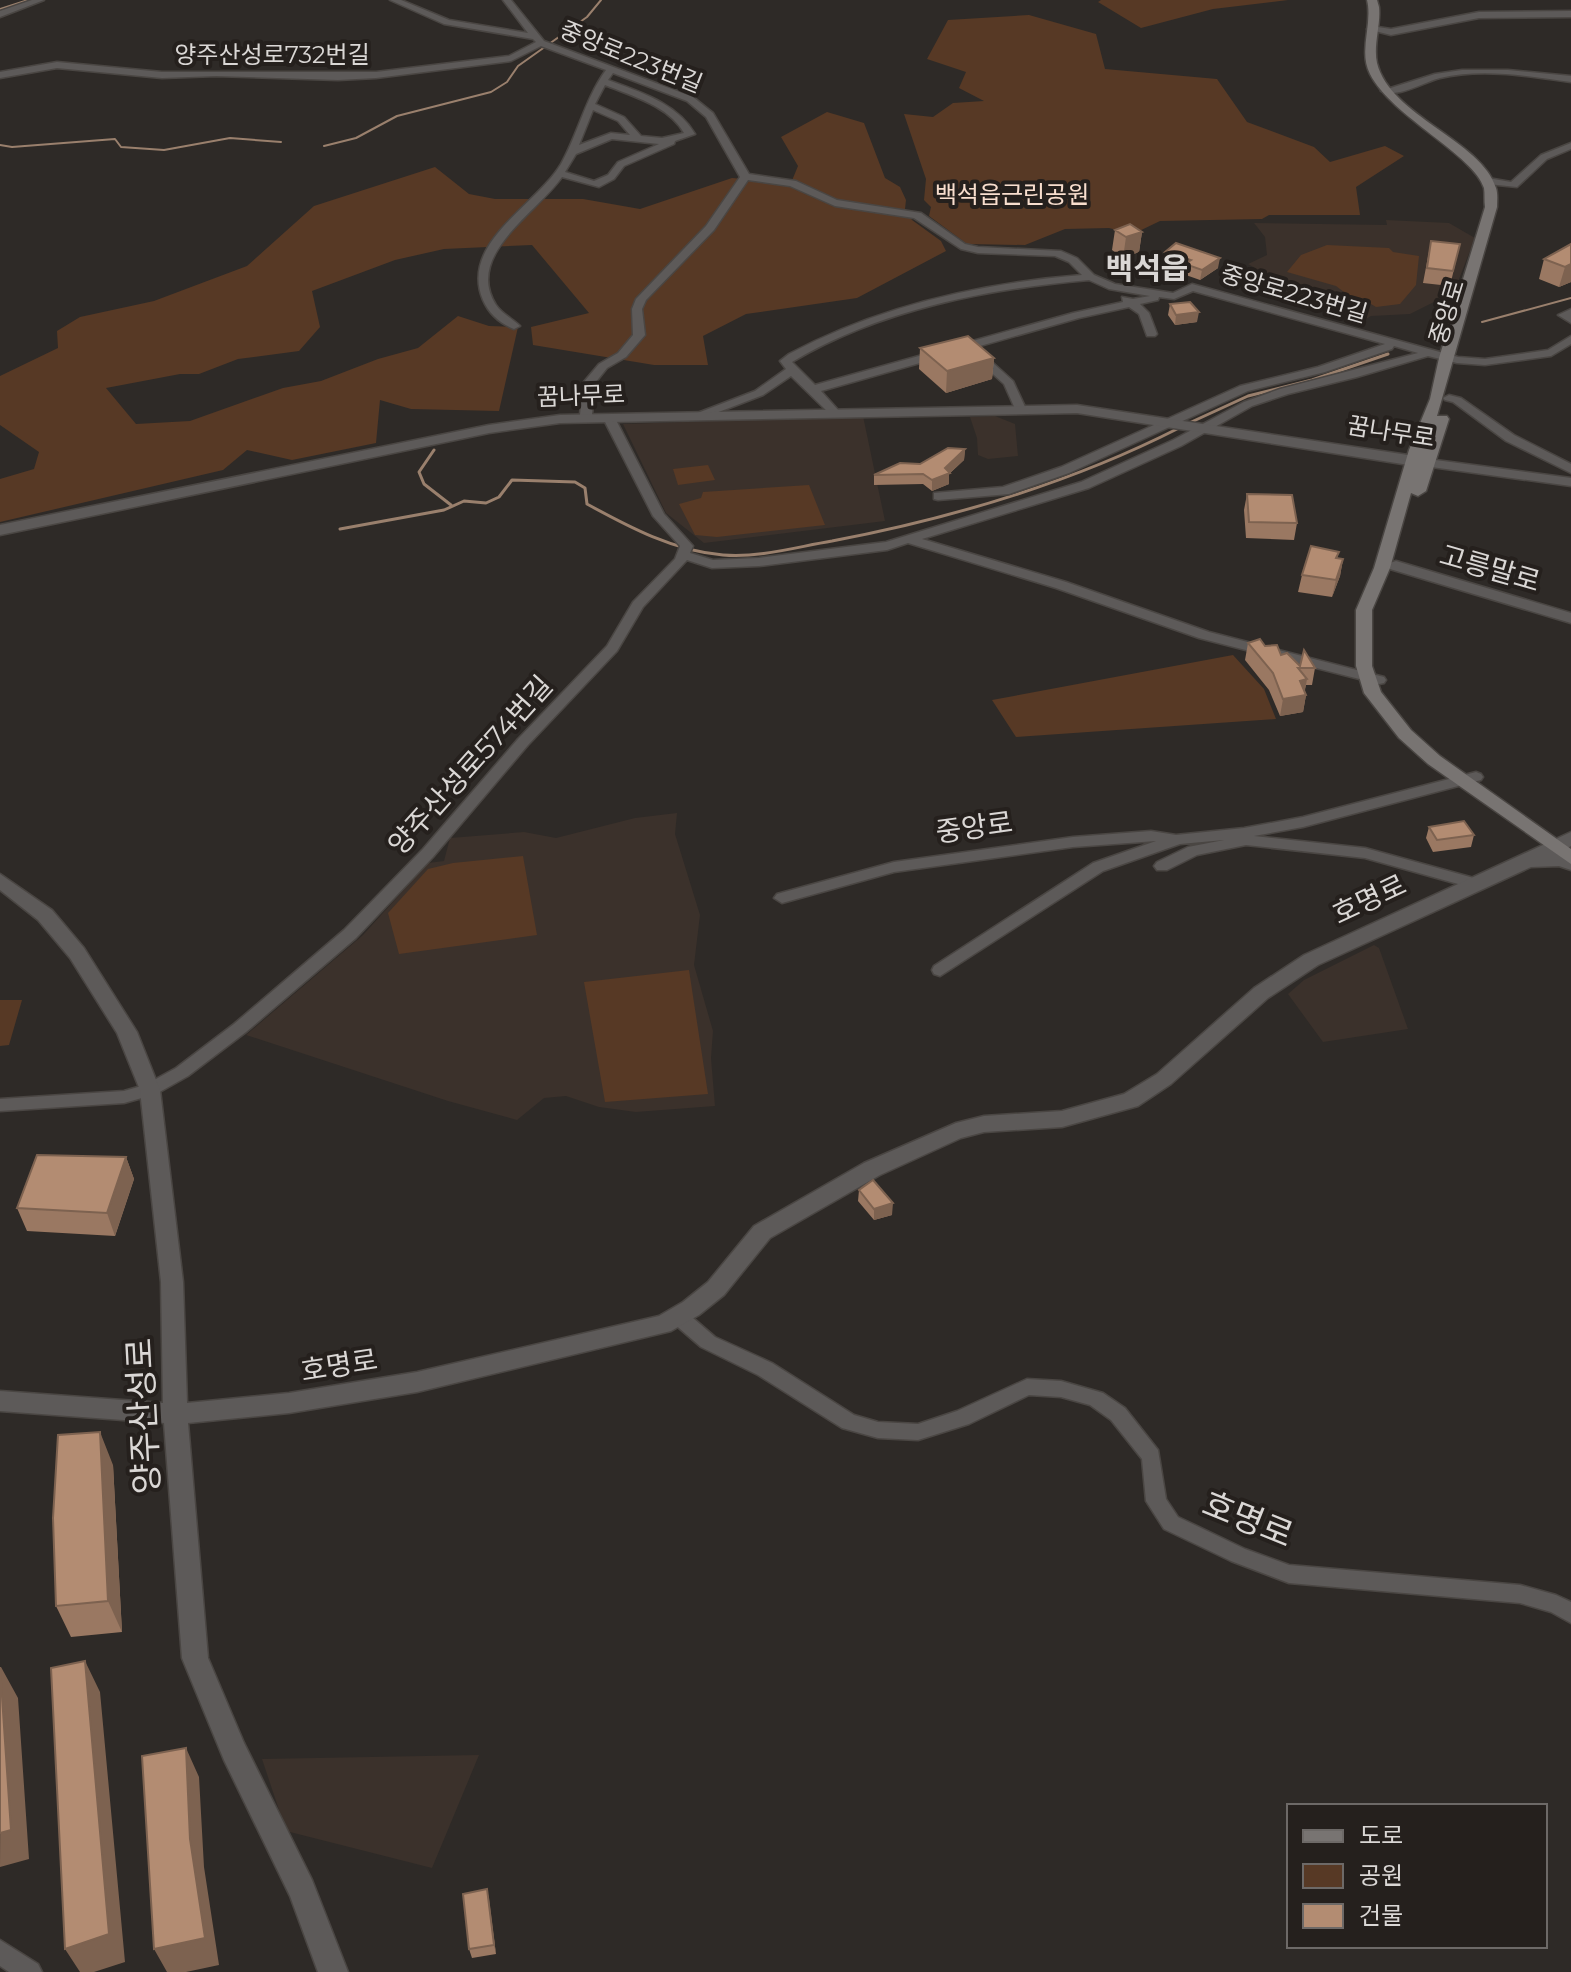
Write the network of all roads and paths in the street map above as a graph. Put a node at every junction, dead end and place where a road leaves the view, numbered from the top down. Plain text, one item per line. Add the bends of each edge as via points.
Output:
1 (22, 0) edge
2 (40, 0) edge
3 (394, 0) edge
4 (507, 0) edge
5 (1372, 0) edge
6 (1381, 0) edge
7 (0, 11) edge
8 (1571, 14) edge
9 (1375, 30) junction
10 (540, 42) junction
11 (610, 71) junction
12 (0, 75) edge
13 (1571, 79) edge
14 (602, 81) junction
15 (1392, 90) junction
16 (590, 105) junction
17 (638, 138) junction
18 (672, 139) junction
19 (1571, 146) edge
20 (571, 152) junction
21 (559, 173) junction
22 (745, 177) junction
23 (1494, 182) junction
24 (1090, 277) junction
25 (1113, 287) junction
26 (1162, 296) junction
27 (1130, 303) junction
28 (1571, 312) edge
29 (1571, 320) edge
30 (514, 326) dead end
31 (1151, 334) dead end
32 (1571, 339) edge
33 (1390, 344) junction
34 (967, 345) junction
35 (1424, 352) junction
36 (1452, 359) junction
37 (791, 371) junction
38 (811, 390) junction
39 (1449, 398) junction
40 (1020, 409) junction
41 (835, 413) junction
42 (699, 416) junction
43 (589, 418) junction
44 (609, 418) junction
45 (1171, 423) junction
46 (1205, 427) junction
47 (1421, 461) junction
48 (1571, 469) edge
49 (1571, 482) edge
50 (938, 496) dead end
51 (0, 530) edge
52 (909, 540) junction
53 (685, 551) junction
54 (1396, 566) junction
55 (1571, 618) edge
56 (1373, 678) junction
57 (1470, 780) junction
58 (1178, 839) junction
59 (1567, 850) edge
60 (1162, 866) dead end
61 (0, 880) edge
62 (1480, 882) junction
63 (782, 898) dead end
64 (940, 970) dead end
65 (150, 1090) junction
66 (0, 1105) edge
67 (679, 1317) junction
68 (0, 1401) edge
69 (175, 1414) junction
70 (1571, 1613) edge
71 (0, 1952) edge
72 (30, 1972) edge
73 (333, 1972) edge

1 - 7 street
2 - 7 street
3 - 10 street via 447,22
4 - 10 street, 중앙로223번길
5 - 9 main road
6 - 9 main road via 1384,10
8 - 9 street via 1479,15 1391,32
9 - 15 main road
10 - 11 street, 중앙로223번길
10 - 12 street, 양주산성로732번길 via 511,58 364,76 162,75 57,65
11 - 14 street
11 - 22 street, 중앙로223번길 via 690,99 710,115
13 - 15 street via 1483,71 1444,75
14 - 16 street
14 - 18 street via 671,113 687,126 690,134
15 - 23 main road via 1481,159
16 - 17 street via 621,119
16 - 20 street
17 - 18 street
17 - 20 street via 611,136
18 - 21 street via 621,164 595,185
19 - 23 street via 1544,157 1513,185
20 - 21 street
21 - 30 street via 505,231 484,263 482,289 492,308
22 - 24 street, 중앙로223번길 via 792,183 835,203 917,215 961,246 1057,253
22 - 43 street via 710,228 641,299 639,335 589,383
23 - 36 main road, 중앙로 via 1501,211
24 - 25 street, 중앙로223번길
24 - 37 street via 1001,284 925,303 799,353 786,361
25 - 26 street, 중앙로223번길
25 - 27 street
26 - 27 street
26 - 33 street, 중앙로223번길 via 1192,287
27 - 31 street via 1144,313
27 - 34 street
28 - 29 street via 1563,315
32 - 36 street via 1551,353 1485,362
33 - 35 street, 중앙로223번길
33 - 45 street via 1321,370 1244,388
34 - 38 street
34 - 40 street via 1009,383
35 - 36 street
35 - 46 street via 1284,391
36 - 39 main road, 중앙로
36 - 47 main road, 중앙로
37 - 38 street
37 - 42 street via 759,393
38 - 41 street
39 - 47 main road, 중앙로
39 - 48 street
40 - 41 street, 꿈나무로
40 - 45 street, 꿈나무로 via 1077,409
41 - 42 street, 꿈나무로
42 - 44 street, 꿈나무로
43 - 44 street, 꿈나무로
43 - 51 street, 꿈나무로 via 489,429
44 - 53 street via 659,516
45 - 46 street, 꿈나무로
45 - 50 street via 1005,491
46 - 47 street, 꿈나무로
46 - 52 street via 1085,485
47 - 49 street, 꿈나무로
47 - 54 main road, 중앙로
47 - 56 main road, 중앙로 via 1364,610 1362,651
52 - 53 street via 759,562 712,564
52 - 56 street via 1204,635
53 - 65 street, 양주산성로574번길 via 638,605 612,648 350,934 237,1031
54 - 55 street, 고릉말로
54 - 56 main road, 중앙로 via 1371,633
56 - 57 main road, 중앙로 via 1405,721
57 - 58 street, 중앙로 via 1276,827
57 - 59 main road, 중앙로
58 - 63 street, 중앙로 via 1073,842 894,867
58 - 64 street, 중앙로 via 1098,867
59 - 62 street, 호명로
60 - 62 street, 호명로 via 1193,851 1246,840 1365,853
61 - 65 street, 양주산성로 via 45,915 77,953 127,1032
62 - 67 street, 호명로 via 1311,960 1261,993 1164,1079 1131,1100 1062,1119 956,1131 872,1169 762,1232 730,1274
65 - 66 street, 양주산성로574번길 via 124,1097
65 - 69 street, 양주산성로 via 172,1282
67 - 69 street, 호명로 via 417,1382 289,1403
67 - 70 street, 호명로 via 708,1342 765,1369 849,1422 878,1430 918,1432 1027,1387 1096,1399 1118,1414 1151,1456 1156,1501 1171,1523 1238,1555 1289,1574 1520,1594
68 - 69 street, 호명로
69 - 73 street, 양주산성로 via 195,1658 302,1890
71 - 72 street

